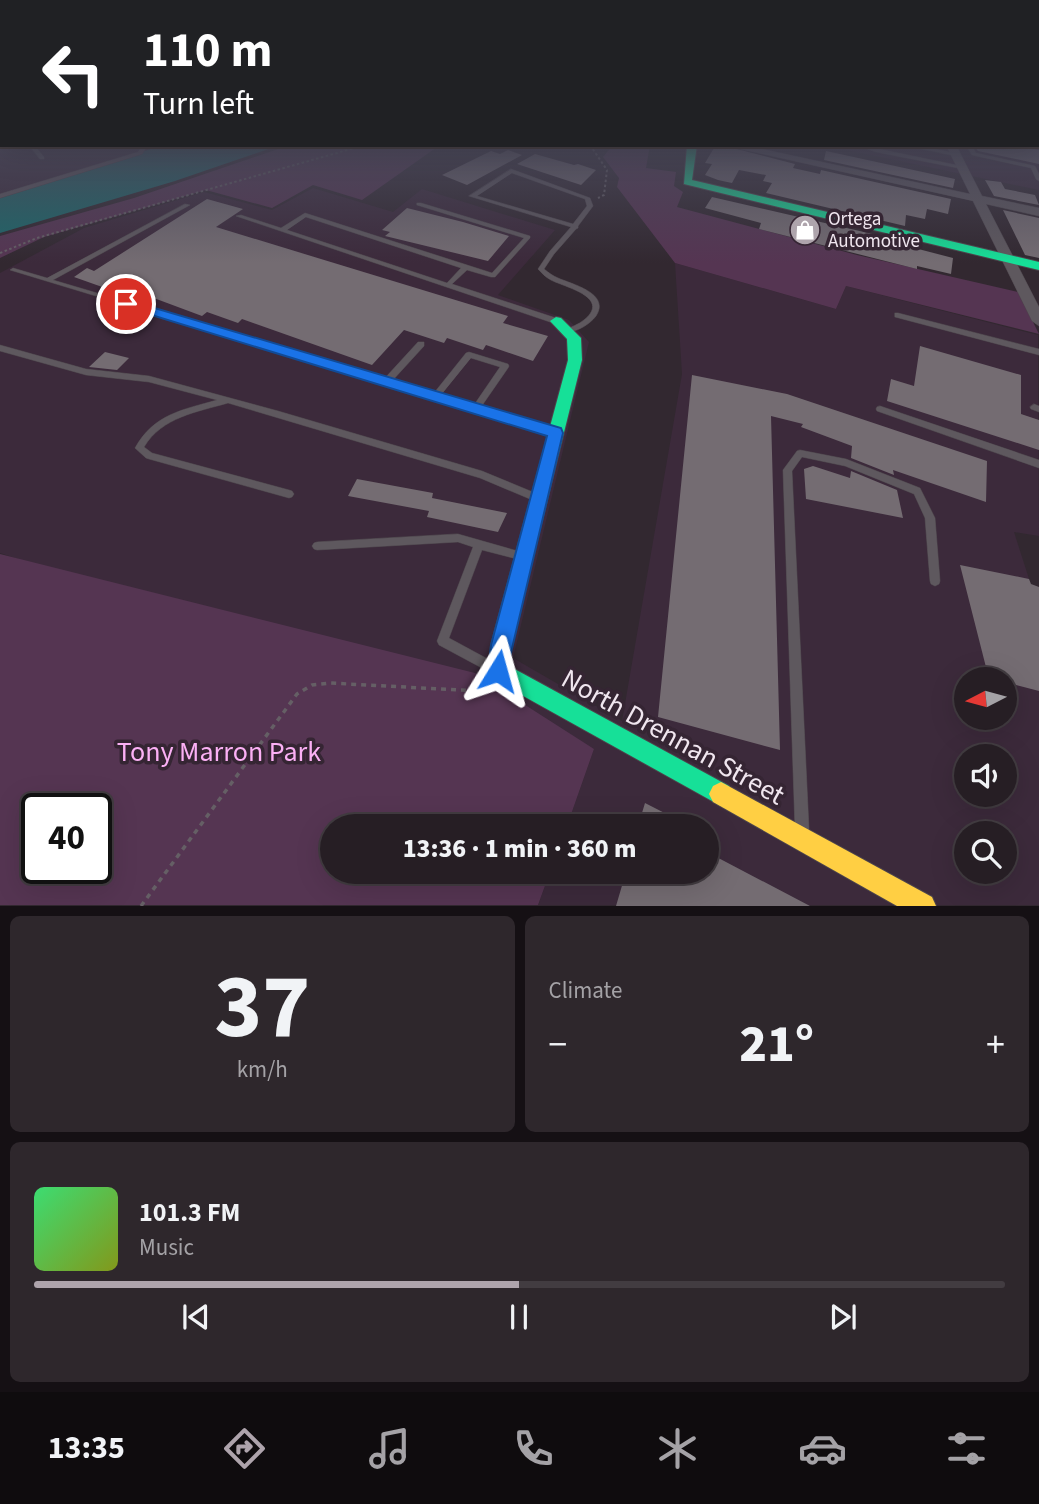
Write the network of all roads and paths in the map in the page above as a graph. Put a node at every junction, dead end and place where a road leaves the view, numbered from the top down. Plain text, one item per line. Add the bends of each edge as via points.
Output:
1 (56, 178) edge
2 (500, 178) edge
3 (534, 178) edge
4 (606, 178) edge
5 (688, 178) edge
6 (883, 178) edge
7 (969, 178) edge
8 (0, 196) edge
9 (979, 199) junction
10 (588, 200) junction
11 (419, 204) dead end
12 (187, 205) dead end
13 (1039, 212) edge
14 (239, 216) dead end
15 (576, 227) junction
16 (282, 230) junction
17 (1007, 258) junction
18 (1039, 266) edge
19 (466, 268) junction
20 (13, 270) dead end
21 (48, 280) junction
22 (448, 285) junction
23 (1035, 307) edge
24 (898, 315) dead end
25 (1039, 321) edge
26 (562, 326) junction
27 (421, 344) dead end
28 (0, 348) edge
29 (1039, 352) edge
30 (387, 381) junction
31 (436, 396) junction
32 (228, 401) junction
33 (476, 408) junction
34 (880, 409) dead end
35 (556, 433) junction
36 (1039, 464) edge
37 (289, 494) dead end
38 (538, 499) junction
39 (479, 545) junction
40 (317, 546) dead end
41 (524, 556) junction
42 (935, 581) dead end
43 (498, 671) junction
44 (803, 838) junction
45 (141, 905) edge
46 (923, 905) edge

1 - 8 lane
2 - 15 lane via 472,196
3 - 10 lane
4 - 10 path via 604,195
5 - 17 street via 687,182
6 - 9 street
7 - 9 street
9 - 13 street
9 - 17 street
10 - 15 lane via 590,206
11 - 19 lane via 528,237 493,276
12 - 21 lane
14 - 16 lane
15 - 26 lane via 541,269 548,277 586,292 594,301 595,312 589,323
16 - 19 lane via 305,215
16 - 22 lane
17 - 18 street
17 - 23 street
19 - 22 lane
20 - 21 lane
21 - 30 lane
22 - 26 lane
23 - 25 street
24 - 29 lane
26 - 35 street via 574,338 575,360
27 - 30 lane
28 - 32 lane via 77,370 149,379
30 - 31 lane
31 - 33 lane
31 - 33 lane via 469,355 505,366
32 - 37 lane via 159,422 139,448 149,456
32 - 38 lane via 482,475
33 - 35 lane
34 - 36 lane
35 - 38 street
38 - 41 street
39 - 40 lane via 457,538
39 - 41 lane
39 - 43 lane via 443,641
41 - 43 street
42 - 44 lane via 930,518 917,491 846,463 800,453 787,470
43 - 44 street, North Drennan Street
43 - 45 path via 478,691 330,683 297,694
44 - 46 street, North Drennan Street

